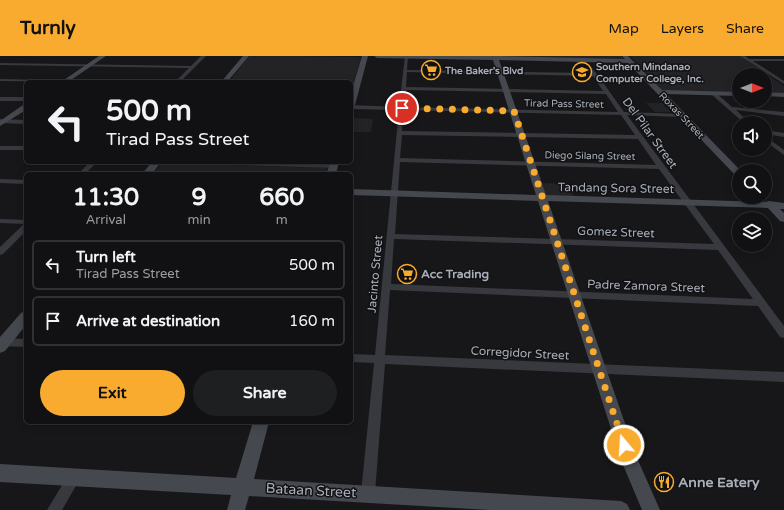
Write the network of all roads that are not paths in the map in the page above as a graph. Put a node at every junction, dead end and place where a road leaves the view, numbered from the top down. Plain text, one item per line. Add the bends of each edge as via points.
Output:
1 (103, 56) edge
2 (204, 56) edge
3 (246, 56) edge
4 (365, 56) edge
5 (377, 56) edge
6 (742, 56) edge
7 (406, 57) edge
8 (496, 57) edge
9 (627, 58) edge
10 (583, 60) junction
11 (748, 60) junction
12 (784, 60) edge
13 (0, 64) edge
14 (90, 65) junction
15 (192, 67) junction
16 (405, 71) junction
17 (501, 74) junction
18 (595, 75) junction
19 (0, 80) edge
20 (67, 80) edge
21 (179, 80) edge
22 (226, 80) edge
23 (24, 81) edge
24 (784, 84) edge
25 (404, 88) junction
26 (507, 91) junction
27 (659, 92) junction
28 (608, 93) junction
29 (713, 93) junction
30 (732, 94) edge
31 (772, 94) edge
32 (784, 95) edge
33 (0, 99) edge
34 (24, 99) edge
35 (353, 99) edge
36 (353, 106) edge
37 (24, 108) edge
38 (402, 108) junction
39 (729, 108) junction
40 (514, 111) junction
41 (622, 113) junction
42 (784, 114) edge
43 (681, 115) junction
44 (739, 116) edge
45 (1, 122) edge
46 (24, 122) edge
47 (400, 133) junction
48 (772, 133) edge
49 (784, 134) edge
50 (522, 135) junction
51 (640, 137) junction
52 (772, 144) edge
53 (0, 148) edge
54 (24, 148) edge
55 (784, 153) edge
56 (397, 160) junction
57 (92, 164) edge
58 (155, 164) edge
59 (258, 164) edge
60 (531, 164) junction
61 (333, 167) edge
62 (661, 167) junction
63 (732, 167) edge
64 (83, 172) edge
65 (148, 172) edge
66 (0, 181) edge
67 (24, 182) edge
68 (353, 192) edge
69 (394, 194) junction
70 (543, 199) junction
71 (687, 202) junction
72 (770, 205) junction
73 (784, 206) edge
74 (784, 219) edge
75 (0, 221) edge
76 (24, 222) edge
77 (24, 229) edge
78 (391, 236) junction
79 (557, 242) junction
80 (720, 247) junction
81 (0, 252) edge
82 (386, 287) junction
83 (575, 296) junction
84 (761, 303) junction
85 (24, 318) edge
86 (784, 334) edge
87 (1, 343) edge
88 (24, 343) edge
89 (353, 358) edge
90 (380, 359) junction
91 (599, 369) junction
92 (784, 378) edge
93 (260, 424) edge
94 (0, 473) edge
95 (75, 477) junction
96 (243, 486) junction
97 (368, 494) junction
98 (508, 506) edge
99 (54, 510) edge
100 (236, 510) edge
101 (621, 510) edge
102 (651, 510) edge

1 - 14 street
2 - 15 street
3 - 22 street
4 - 35 street
5 - 7 street
6 - 11 street
7 - 8 street
7 - 16 street, Jacinto Street
8 - 10 street
8 - 17 street
9 - 10 street
9 - 27 street, Roxas Street
10 - 18 street, Del Pilar Street
11 - 12 street
11 - 24 street
13 - 14 street
14 - 15 street
14 - 20 street
15 - 21 street
16 - 17 street
16 - 25 street, Jacinto Street
17 - 18 street
17 - 26 street
18 - 28 street, Del Pilar Street
19 - 23 street
25 - 26 street
25 - 38 street, Jacinto Street
26 - 28 street
26 - 40 street
27 - 29 street
27 - 43 street, Roxas Street
28 - 41 street, Del Pilar Street
29 - 30 street
29 - 39 street
31 - 32 street
33 - 34 street
36 - 38 street, Tirad Pass Street
37 - 45 street
38 - 40 street, Tirad Pass Street
38 - 47 street, Jacinto Street
39 - 42 street
39 - 44 street
40 - 41 street, Tirad Pass Street
40 - 50 street
41 - 43 street, Tirad Pass Street
41 - 51 street, Del Pilar Street
43 - 63 street, Roxas Street
45 - 46 street
47 - 50 street
47 - 56 street, Jacinto Street
48 - 49 street
50 - 51 street
50 - 60 street
51 - 62 street, Del Pilar Street
52 - 55 street
53 - 54 street
56 - 60 street, Diego Silang Street
56 - 69 street, Jacinto Street
57 - 64 street
58 - 65 street
59 - 61 street
60 - 62 street, Diego Silang Street
60 - 70 street
62 - 71 street, Del Pilar Street
66 - 67 street
68 - 69 street, Tandang Sora Street
69 - 70 street, Tandang Sora Street
69 - 78 street, Jacinto Street
70 - 71 street, Tandang Sora Street
70 - 79 street
71 - 72 street, Tandang Sora Street
71 - 80 street, Del Pilar Street
72 - 73 street, Tandang Sora Street
72 - 74 street
75 - 76 street
77 - 81 street
78 - 79 street, Gomez Street
78 - 82 street, Jacinto Street
79 - 80 street, Gomez Street
79 - 83 street
80 - 84 street, Del Pilar Street
82 - 83 street, Padre Zamora Street
82 - 90 street, Jacinto Street
83 - 84 street, Padre Zamora Street
83 - 91 street
84 - 86 street, Del Pilar Street
85 - 87 street
87 - 88 street
89 - 90 street, Corregidor Street
90 - 91 street, Corregidor Street
90 - 97 street, Jacinto Street
91 - 92 street, Corregidor Street
91 - 102 street via 629,460
93 - 96 street
94 - 95 street, Bataan Street
95 - 96 street, Bataan Street
95 - 99 street
96 - 97 street, Bataan Street
96 - 100 street
97 - 98 street, Bataan Street
98 - 101 street, Bataan Street

